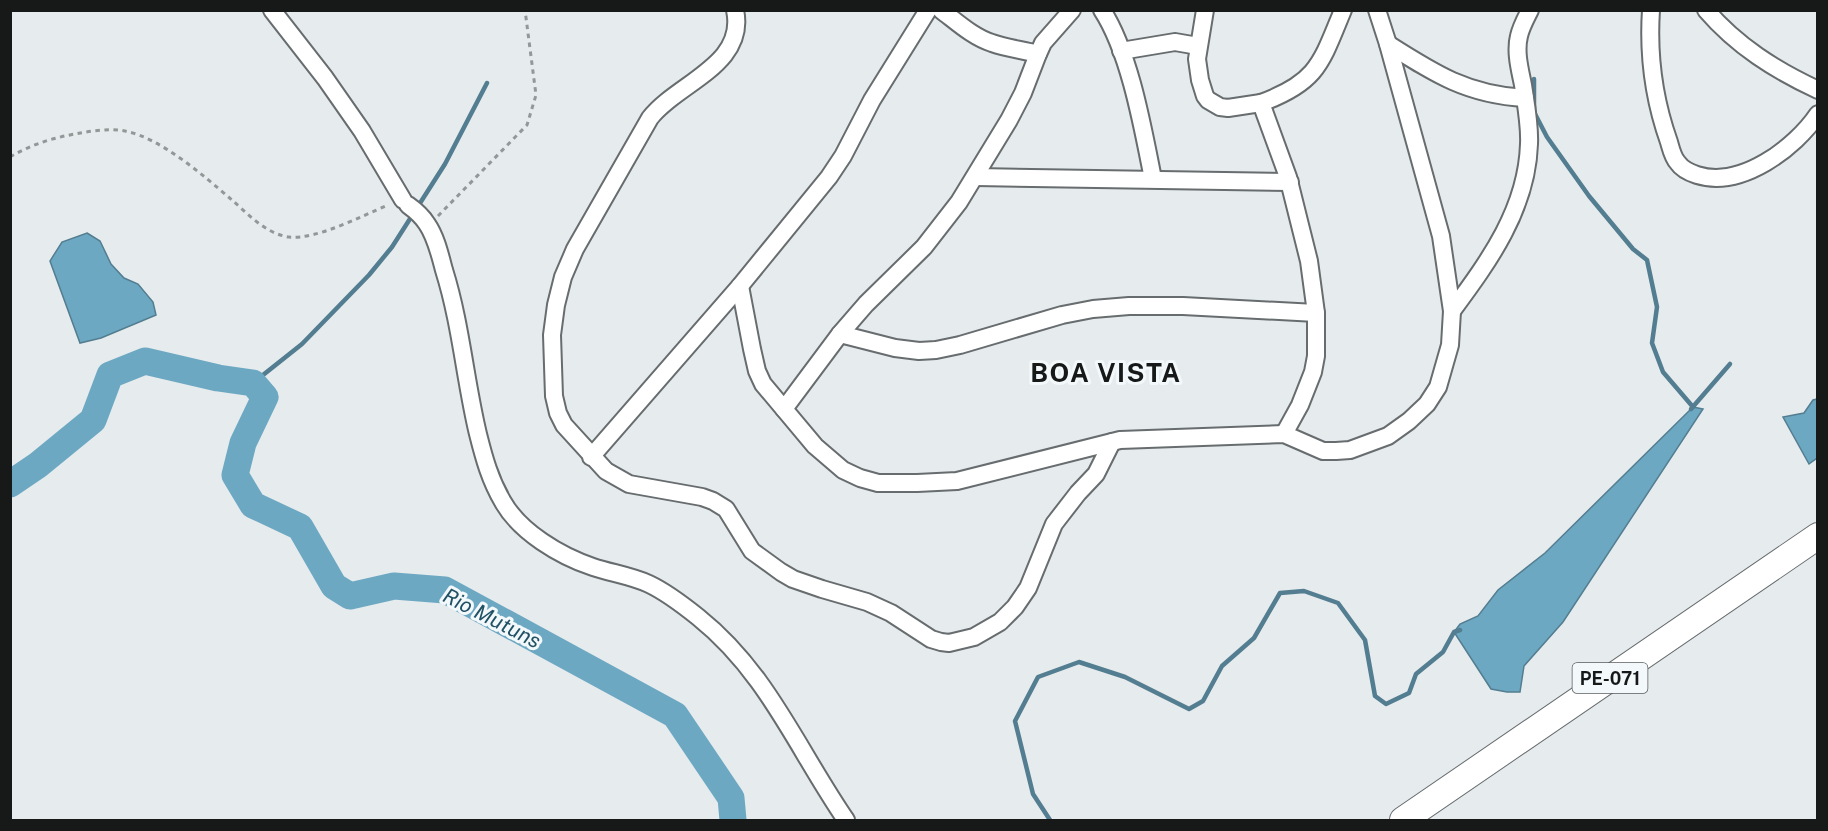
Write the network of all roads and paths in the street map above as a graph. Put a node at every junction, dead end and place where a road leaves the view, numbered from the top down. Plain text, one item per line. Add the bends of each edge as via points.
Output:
1 (272, 10) edge
2 (525, 10) edge
3 (735, 10) edge
4 (928, 10) edge
5 (940, 10) edge
6 (1072, 10) edge
7 (1102, 10) edge
8 (1205, 10) edge
9 (1377, 10) edge
10 (1530, 10) edge
11 (1651, 10) edge
12 (1706, 10) edge
13 (1337, 14) edge
14 (1388, 44) junction
15 (1198, 46) junction
16 (1121, 51) junction
17 (1038, 54) junction
18 (1818, 90) edge
19 (1525, 98) junction
20 (1261, 103) junction
21 (1818, 114) edge
22 (10, 157) edge
23 (976, 177) junction
24 (1153, 179) junction
25 (1290, 182) junction
26 (405, 202) junction
27 (425, 221) junction
28 (740, 286) junction
29 (1452, 311) junction
30 (1316, 313) junction
31 (840, 334) junction
32 (784, 409) junction
33 (1284, 434) junction
34 (1112, 442) junction
35 (591, 457) junction
36 (1818, 536) edge
37 (846, 820) edge
38 (1403, 820) edge

1 - 26 street via 326,78
2 - 27 path via 536,95 527,125
3 - 35 street via 737,32 728,50 650,118 563,277 552,335 554,396 564,425
4 - 28 street via 829,177
5 - 17 street via 992,44
6 - 17 street
7 - 16 street
8 - 15 street
9 - 14 street
10 - 19 street via 1518,48
11 - 21 street via 1651,66 1663,126 1673,154 1683,168 1716,178 1760,166 1797,139
12 - 18 street via 1737,42 1764,62
13 - 20 street via 1316,69 1298,86
14 - 19 street via 1456,83 1491,95
14 - 29 street via 1441,236
15 - 16 street via 1175,42
15 - 20 street via 1200,80 1208,100 1228,108
16 - 24 street
17 - 23 street via 1023,93
19 - 29 street via 1528,153 1516,207 1489,260
20 - 25 street
22 - 26 path via 25,148 82,133 124,131 142,136 161,145 263,226 286,237 311,236
23 - 24 street
23 - 31 street via 940,229
24 - 25 street
25 - 30 street via 1309,261
26 - 27 street
27 - 37 street via 452,296 474,416 487,469 502,501 532,534 591,566 662,591 727,643 769,694
28 - 32 street via 757,371
28 - 35 street
29 - 33 street via 1450,345 1438,387 1409,421 1388,436 1350,450 1323,451
30 - 31 street via 1183,306 1094,309 960,345 919,351
30 - 33 street via 1312,372
31 - 32 street
32 - 34 street via 843,470 878,483 957,481
33 - 34 street
34 - 35 street via 1096,474 1054,524 1028,588 1015,607 1000,622 974,637 949,643 931,639 867,602 781,572 752,551 734,520 719,504 702,497 629,484
36 - 38 main road, PE-071

